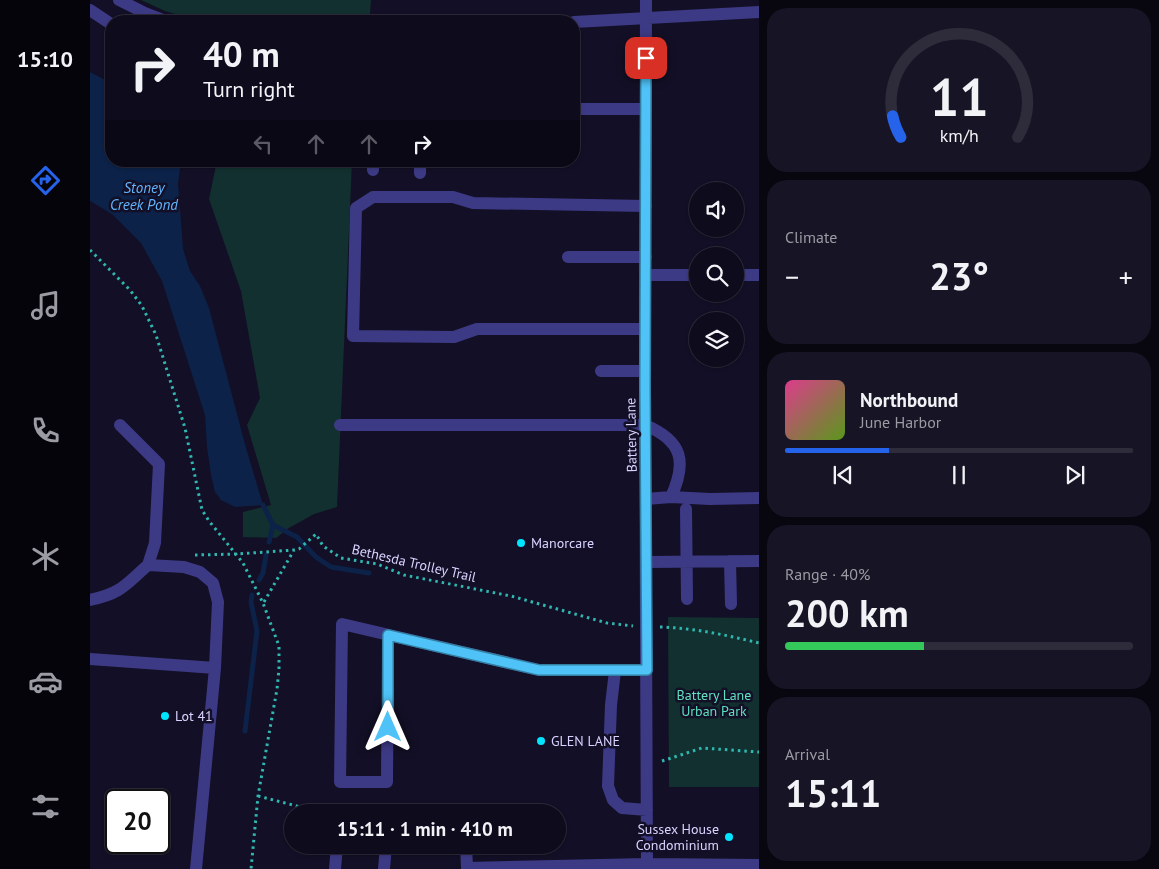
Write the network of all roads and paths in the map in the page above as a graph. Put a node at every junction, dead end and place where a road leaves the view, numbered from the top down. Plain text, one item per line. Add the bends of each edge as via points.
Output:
1 (119, 0) edge
2 (646, 0) edge
3 (90, 10) edge
4 (759, 12) edge
5 (150, 15) edge
6 (646, 18) junction
7 (105, 20) edge
8 (580, 22) edge
9 (646, 108) junction
10 (580, 109) edge
11 (646, 206) junction
12 (90, 250) edge
13 (568, 257) dead end
14 (646, 257) junction
15 (646, 275) junction
16 (689, 275) edge
17 (744, 275) edge
18 (759, 275) edge
19 (645, 329) junction
20 (601, 371) dead end
21 (645, 371) junction
22 (120, 425) dead end
23 (340, 425) dead end
24 (646, 425) junction
25 (671, 497) junction
26 (759, 498) edge
27 (646, 499) junction
28 (686, 510) dead end
29 (294, 550) junction
30 (236, 554) junction
31 (687, 561) junction
32 (730, 561) junction
33 (759, 561) edge
34 (647, 562) junction
35 (148, 564) junction
36 (687, 599) dead end
37 (90, 600) edge
38 (263, 602) junction
39 (731, 604) dead end
40 (628, 626) dead end
41 (661, 627) dead end
42 (388, 635) junction
43 (759, 643) edge
44 (90, 659) edge
45 (215, 668) junction
46 (647, 670) junction
47 (615, 671) junction
48 (759, 752) edge
49 (662, 761) dead end
50 (258, 796) junction
51 (289, 804) edge
52 (647, 810) junction
53 (336, 854) edge
54 (385, 854) edge
55 (466, 854) edge
56 (759, 866) edge
57 (647, 867) edge
58 (467, 868) edge
59 (196, 869) edge
60 (252, 869) edge
61 (335, 869) edge
62 (384, 869) edge

1 - 5 street
2 - 6 street, Battery Lane
3 - 7 street
4 - 6 street
6 - 8 street
6 - 9 street, Battery Lane
9 - 10 street
9 - 11 street, Battery Lane
11 - 14 street, Battery Lane
11 - 19 street via 473,203 454,197 373,197 356,208 353,336 454,337 477,329
12 - 30 path via 130,290 148,318 185,428 202,510
13 - 14 street
14 - 15 street, Battery Lane
15 - 16 street
15 - 19 street, Battery Lane
17 - 18 street
19 - 21 street, Battery Lane
20 - 21 street
21 - 24 street, Battery Lane
22 - 35 street via 159,464 155,543
23 - 24 street
24 - 25 street via 661,432 675,445 680,460 678,482
24 - 27 street, Battery Lane
25 - 26 street
25 - 27 street
27 - 34 street, Battery Lane
28 - 31 street
29 - 30 path, Bethesda Trolley Trail
29 - 38 path
29 - 40 path, Bethesda Trolley Trail via 316,534 323,546 341,558 378,564 404,575 511,596
30 - 38 path
31 - 32 street
31 - 34 street
31 - 36 street
32 - 33 street
32 - 39 street
34 - 46 street, Battery Lane
35 - 37 street via 125,587
35 - 45 street via 200,572 213,583 218,602
38 - 50 path via 279,646 279,669
41 - 43 path via 720,634
42 - 42 street via 342,624 340,782 387,782
42 - 47 street via 539,670
44 - 45 street
45 - 59 street
46 - 47 street
46 - 52 street, Battery Lane
47 - 52 street via 608,786 613,800 622,808
48 - 49 path via 702,748
50 - 51 path
50 - 60 path
52 - 57 street, Battery Lane
53 - 61 street
54 - 62 street
55 - 58 street
56 - 57 street
57 - 58 street

